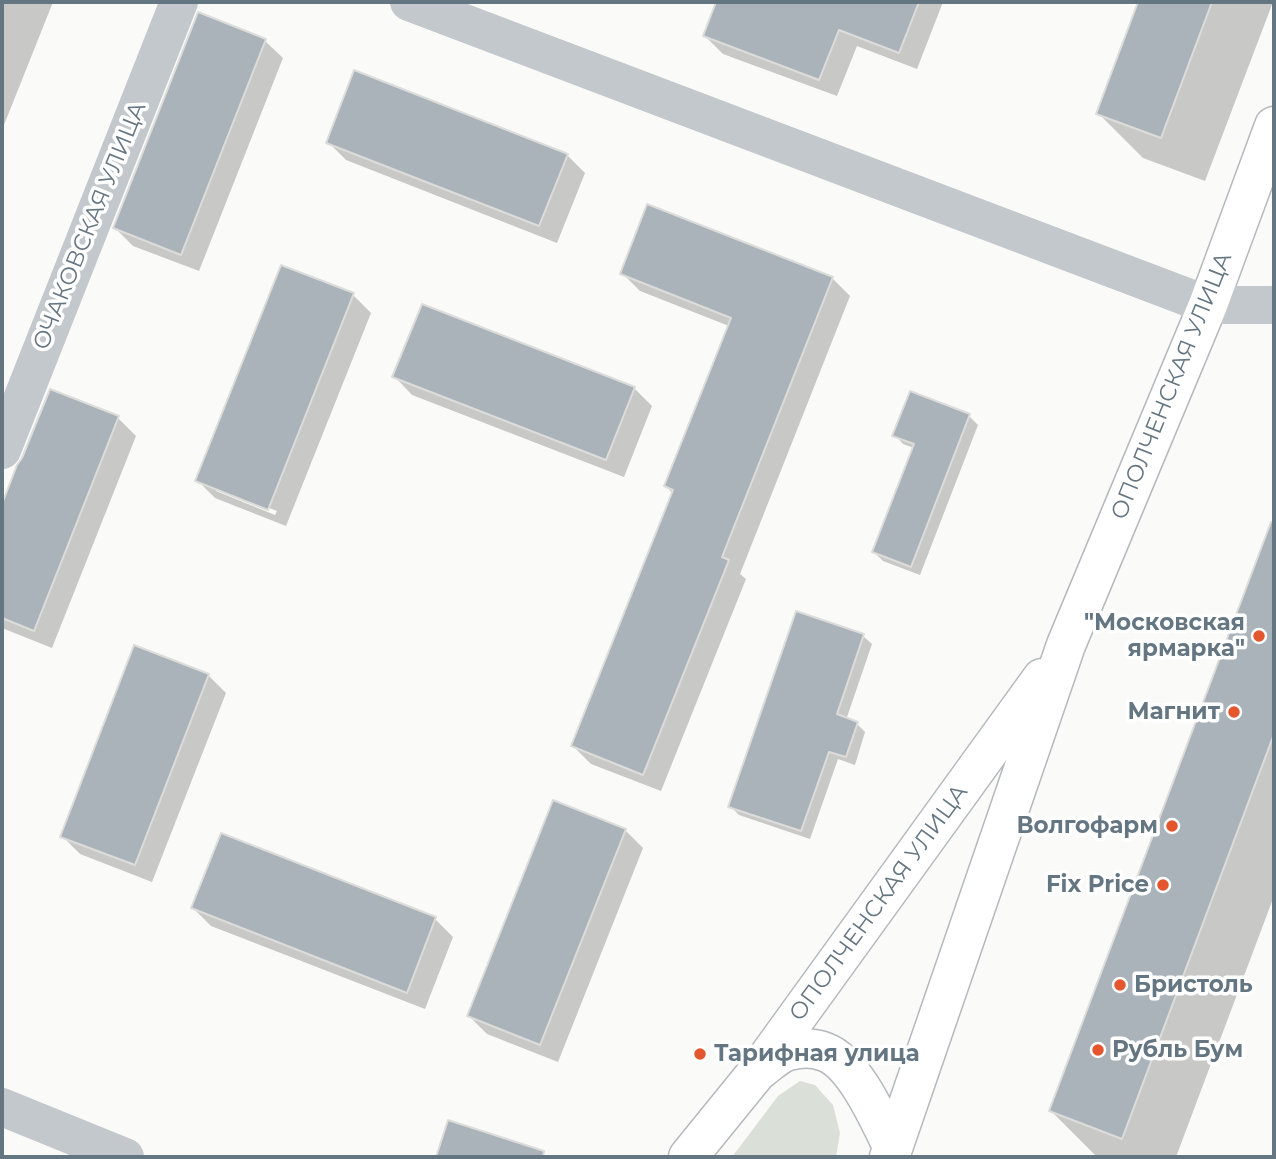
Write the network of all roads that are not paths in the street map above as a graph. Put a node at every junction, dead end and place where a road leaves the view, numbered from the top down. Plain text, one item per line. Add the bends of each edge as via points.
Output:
1 (179, 2) edge
2 (410, 2) edge
3 (1274, 126) edge
4 (1208, 305) junction
5 (1274, 305) edge
6 (2, 450) edge
7 (1066, 645) junction
8 (757, 1072) junction
9 (2, 1107) edge
10 (891, 1152) edge
11 (125, 1157) edge
12 (688, 1157) edge

1 - 6 street, ОЧАКОВСКАЯ УЛИЦА
2 - 4 street
3 - 4 highway, ОПОЛЧЕНСКАЯ УЛИЦА
4 - 5 street
4 - 7 highway, ОПОЛЧЕНСКАЯ УЛИЦА
7 - 8 highway, ОПОЛЧЕНСКАЯ УЛИЦА
7 - 10 highway, ОПОЛЧЕНСКАЯ УЛИЦА
8 - 10 highway via 785,1052 807,1048 826,1052 856,1079
8 - 12 highway, ОПОЛЧЕНСКАЯ УЛИЦА
9 - 11 street

